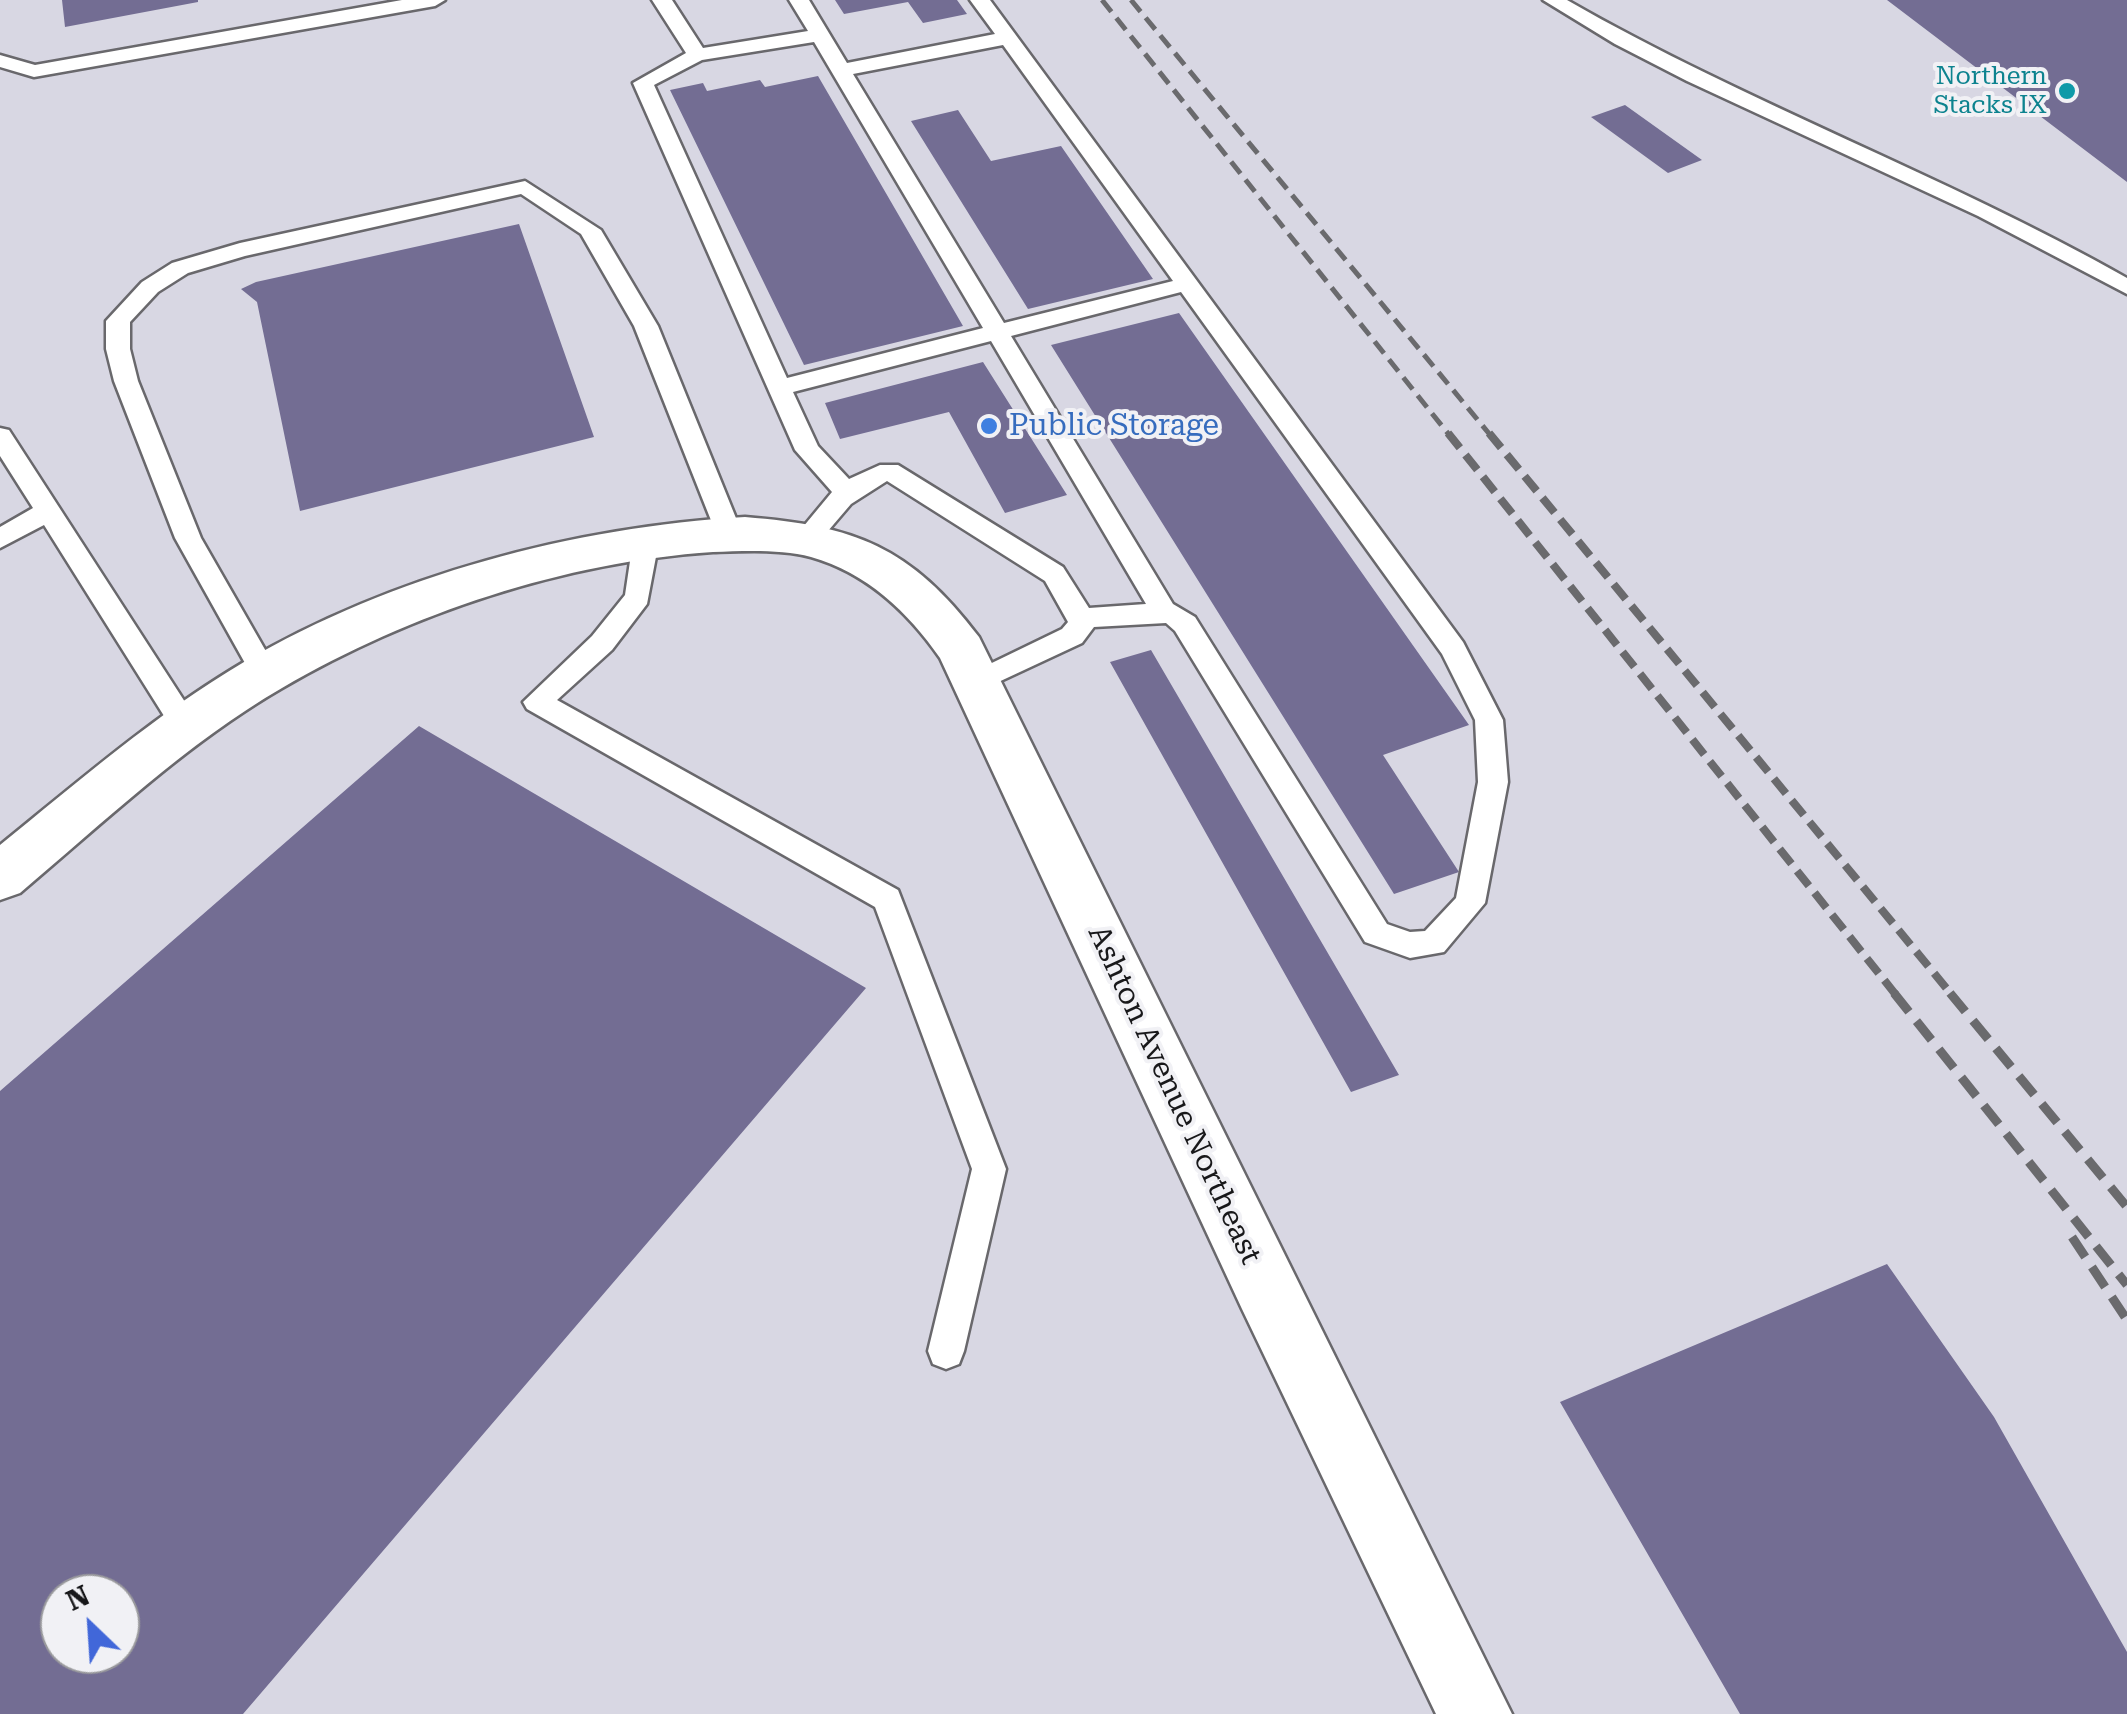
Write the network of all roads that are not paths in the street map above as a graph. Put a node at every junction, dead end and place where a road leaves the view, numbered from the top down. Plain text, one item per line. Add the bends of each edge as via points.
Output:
1 (435, 0) edge
2 (662, 0) edge
3 (800, 0) edge
4 (980, 0) edge
5 (1553, 0) edge
6 (820, 34) junction
7 (1007, 38) junction
8 (697, 55) junction
9 (0, 61) edge
10 (841, 70) junction
11 (1187, 284) junction
12 (2127, 287) edge
13 (997, 332) junction
14 (780, 388) junction
15 (0, 436) edge
16 (846, 492) junction
17 (48, 511) junction
18 (729, 533) junction
19 (0, 539) edge
20 (807, 539) junction
21 (646, 540) junction
22 (1164, 613) junction
23 (1082, 618) junction
24 (265, 674) junction
25 (977, 682) junction
26 (186, 726) junction
27 (1, 876) edge
28 (946, 1351) dead end
29 (1475, 1714) edge

1 - 9 lane via 34,71
2 - 8 lane
3 - 6 lane
4 - 7 lane
5 - 12 lane via 2057,244
6 - 8 lane
6 - 10 lane
7 - 10 lane
7 - 11 lane
8 - 14 lane via 643,83
10 - 13 lane
11 - 13 lane
11 - 22 lane via 1454,649 1489,720 1492,782 1470,904 1433,943 1410,945 1376,933 1185,624
13 - 14 lane
13 - 22 lane
14 - 16 lane via 807,450
15 - 17 lane
16 - 20 lane
16 - 23 lane via 889,471 1054,574
17 - 19 lane
17 - 26 lane
18 - 20 street, Ashton Avenue Northeast
18 - 21 street, Ashton Avenue Northeast
18 - 24 lane via 646,326 590,230 525,187 180,268 150,287 118,321 118,349 188,538
20 - 25 street, Ashton Avenue Northeast via 863,561 921,598
21 - 24 street, Ashton Avenue Northeast via 434,597
21 - 28 lane via 638,597 602,643 537,702 887,899 989,1169
22 - 23 lane
23 - 25 lane via 1072,636
24 - 26 street, Ashton Avenue Northeast
25 - 29 street, Ashton Avenue Northeast
26 - 27 street, Ashton Avenue Northeast

